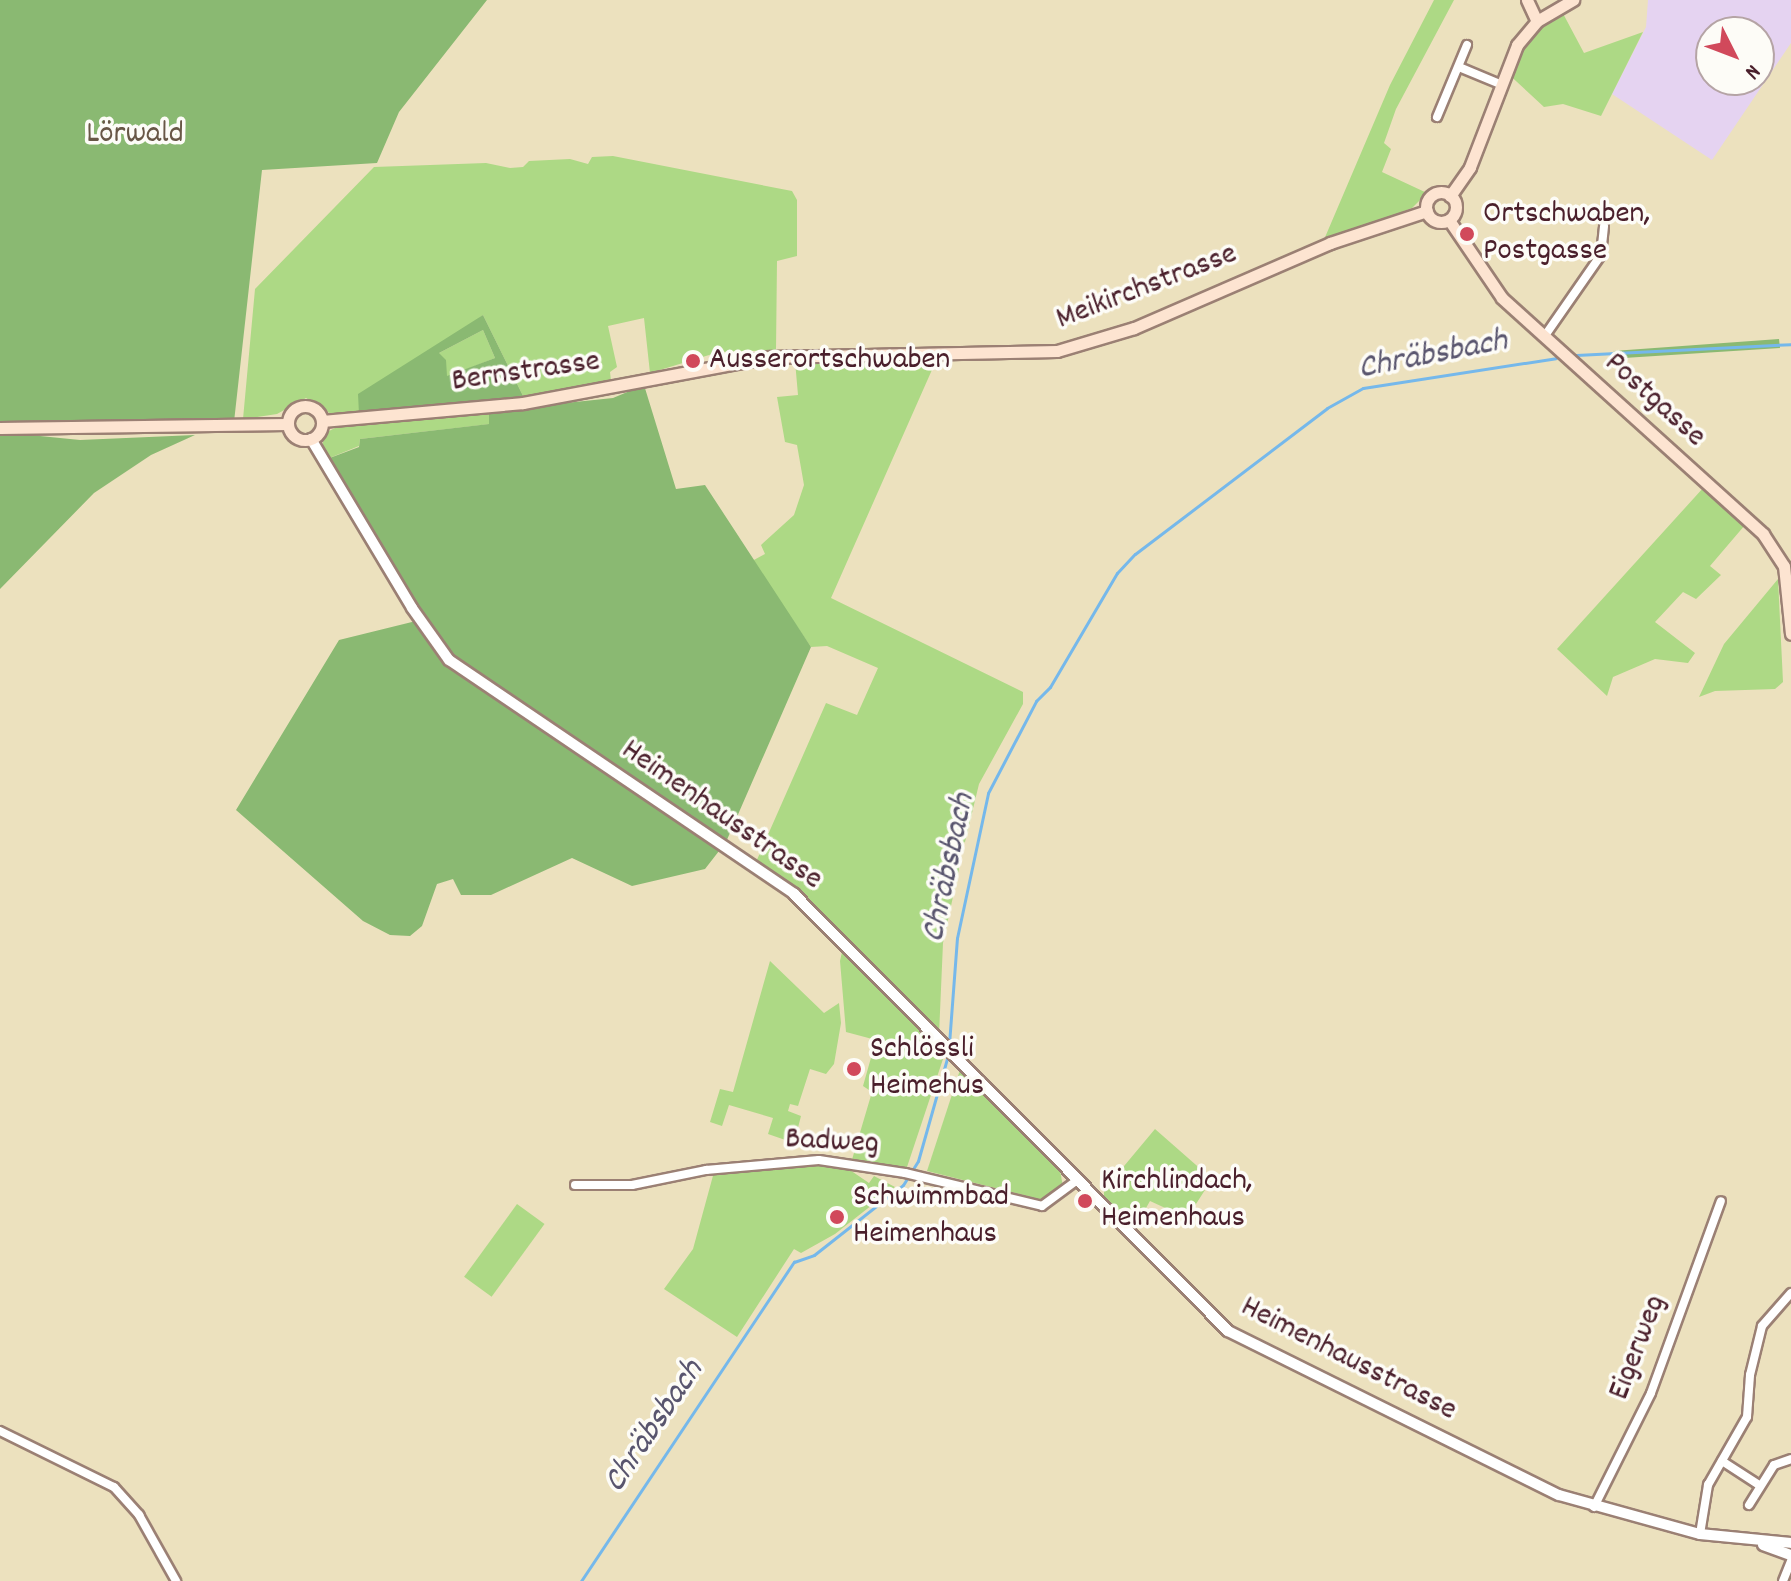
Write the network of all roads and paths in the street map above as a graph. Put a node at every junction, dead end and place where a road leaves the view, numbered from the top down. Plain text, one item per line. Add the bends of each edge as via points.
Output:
1 (1527, 0) edge
2 (1573, 0) edge
3 (1537, 21) junction
4 (1467, 45) dead end
5 (1459, 67) junction
6 (1500, 84) junction
7 (1437, 117) dead end
8 (1450, 196) junction
9 (1427, 211) junction
10 (1449, 220) junction
11 (1604, 226) dead end
12 (1544, 337) junction
13 (736, 362) joint
14 (322, 421) junction
15 (287, 424) junction
16 (0, 428) edge
17 (311, 439) junction
18 (1791, 634) edge
19 (1076, 1181) junction
20 (575, 1185) dead end
21 (1721, 1201) dead end
22 (1791, 1293) edge
23 (0, 1431) edge
24 (1791, 1459) edge
25 (1722, 1461) junction
26 (1759, 1485) junction
27 (1749, 1505) dead end
28 (1594, 1508) junction
29 (1700, 1534) junction
30 (1757, 1543) junction
31 (1791, 1543) edge
32 (1791, 1558) edge
33 (176, 1581) edge
34 (1783, 1581) edge

1 - 3 main road
2 - 3 main road
3 - 6 main road via 1517,45
4 - 5 street
5 - 6 street
5 - 7 street
6 - 8 main road via 1470,167
8 - 9 main road via 1431,196
8 - 10 main road via 1456,207
9 - 10 main road via 1437,222
9 - 13 main road, Meikirchstrasse via 1330,243 1134,328 1068,349
10 - 12 main road, Postgasse via 1485,277
11 - 12 street via 1601,255
12 - 18 main road, Postgasse via 1763,534 1784,566
13 - 14 main road, Bernstrasse via 523,403
14 - 15 main road via 313,408 303,406 293,410
14 - 17 main road
15 - 16 main road
15 - 17 main road via 296,438
17 - 19 street, Heimenhausstrasse via 449,660 775,879 839,936
19 - 20 street, Badweg via 1042,1206 910,1174 805,1160 706,1170 632,1185
19 - 28 street, Heimenhausstrasse via 1228,1331
21 - 28 street, Eigerweg via 1651,1393
22 - 25 street via 1762,1326 1751,1365 1747,1417
23 - 33 street via 114,1487 139,1515
24 - 26 street via 1774,1465
25 - 26 street
25 - 29 street via 1708,1485
26 - 27 street
28 - 29 street, Heimenhausstrasse
29 - 30 street, Heimenhausstrasse
30 - 31 street, Heimenhausstrasse
30 - 32 street, Heimenhausstrasse
32 - 34 street

